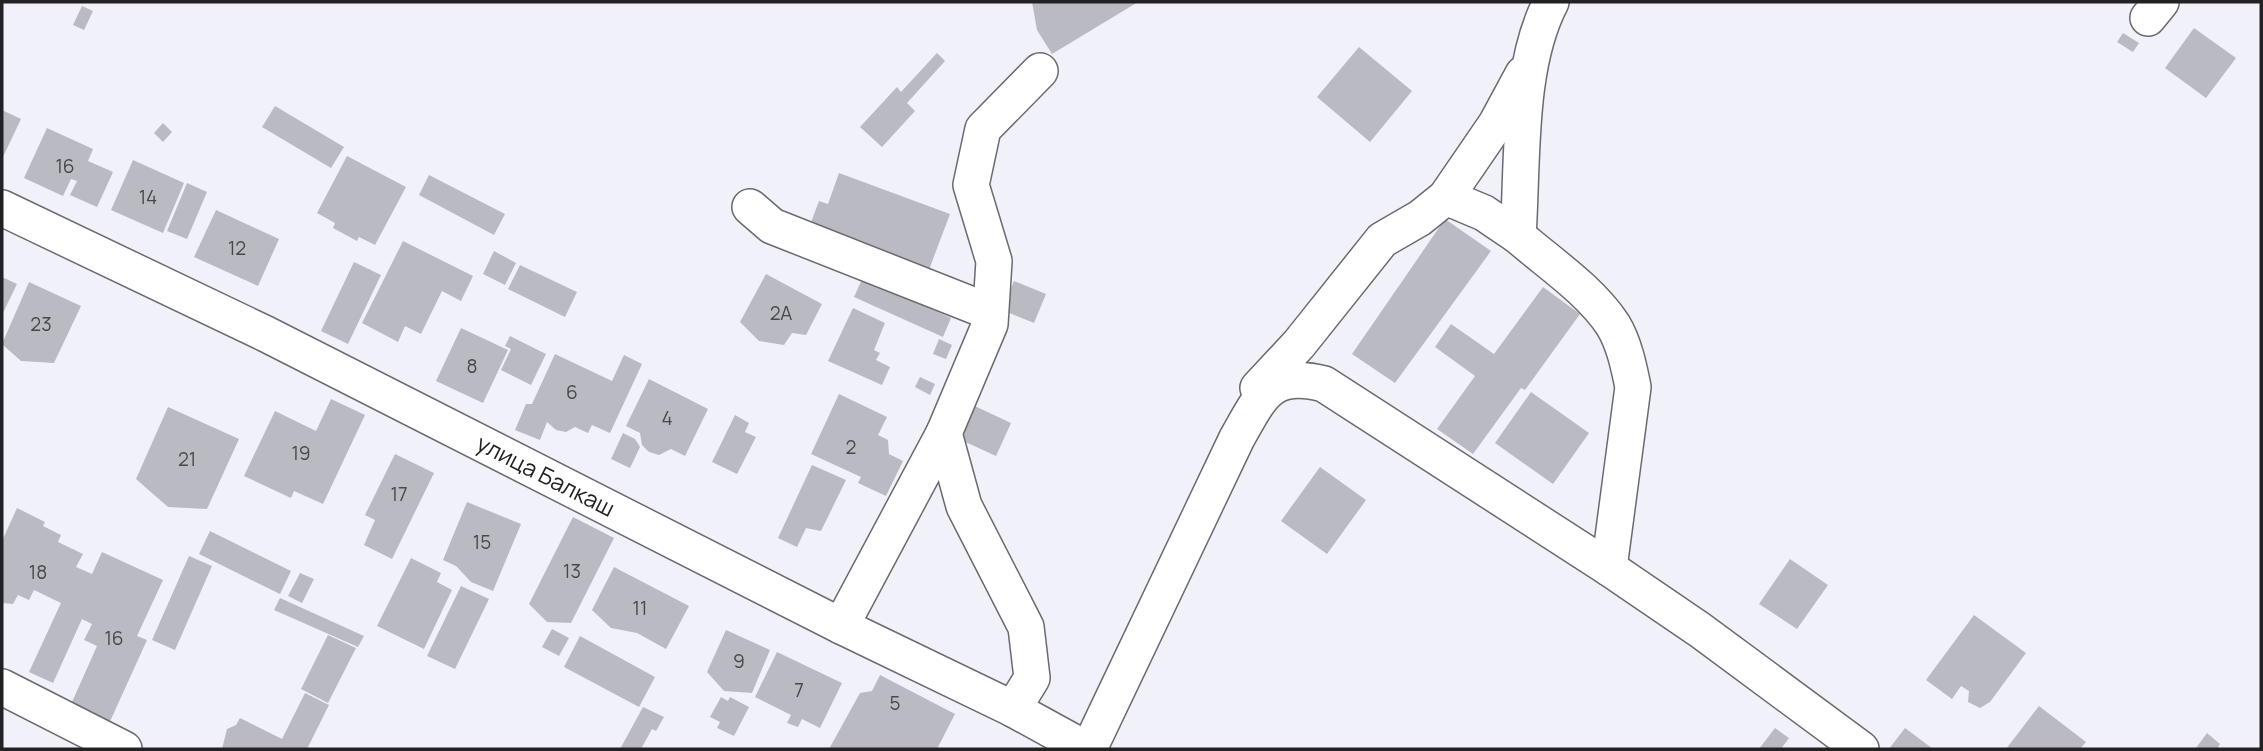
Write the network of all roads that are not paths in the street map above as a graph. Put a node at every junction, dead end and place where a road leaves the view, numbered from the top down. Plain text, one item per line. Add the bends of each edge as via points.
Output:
1 (1551, 2) edge
2 (1529, 62) junction
3 (1040, 71) dead end
4 (1446, 197) junction
5 (750, 207) dead end
6 (2, 208) edge
7 (1518, 236) junction
8 (990, 312) junction
9 (1289, 355) junction
10 (1324, 384) junction
11 (1255, 407) junction
12 (944, 433) junction
13 (1609, 568) junction
14 (841, 626) junction
15 (2, 687) edge
16 (1013, 709) junction
17 (124, 749) edge
18 (1087, 749) edge
19 (1861, 749) edge

1 - 2 street
2 - 4 street via 1496,124
2 - 7 street
3 - 8 street via 983,129 971,184 994,261
4 - 7 street via 1483,213
4 - 9 street via 1382,240
5 - 8 street via 772,226
6 - 14 street, улица Балкаш via 266,334
7 - 13 street via 1584,293 1613,326 1628,363 1633,387
8 - 12 street via 990,324
9 - 10 street
9 - 11 street via 1261,381 1252,398
10 - 11 street via 1300,378 1283,380
10 - 13 street
11 - 18 street
12 - 14 street
12 - 16 street via 964,506 1026,627 1032,678
13 - 19 street
14 - 16 street, улица Балкаш
15 - 17 street
16 - 18 street, улица Балкаш

